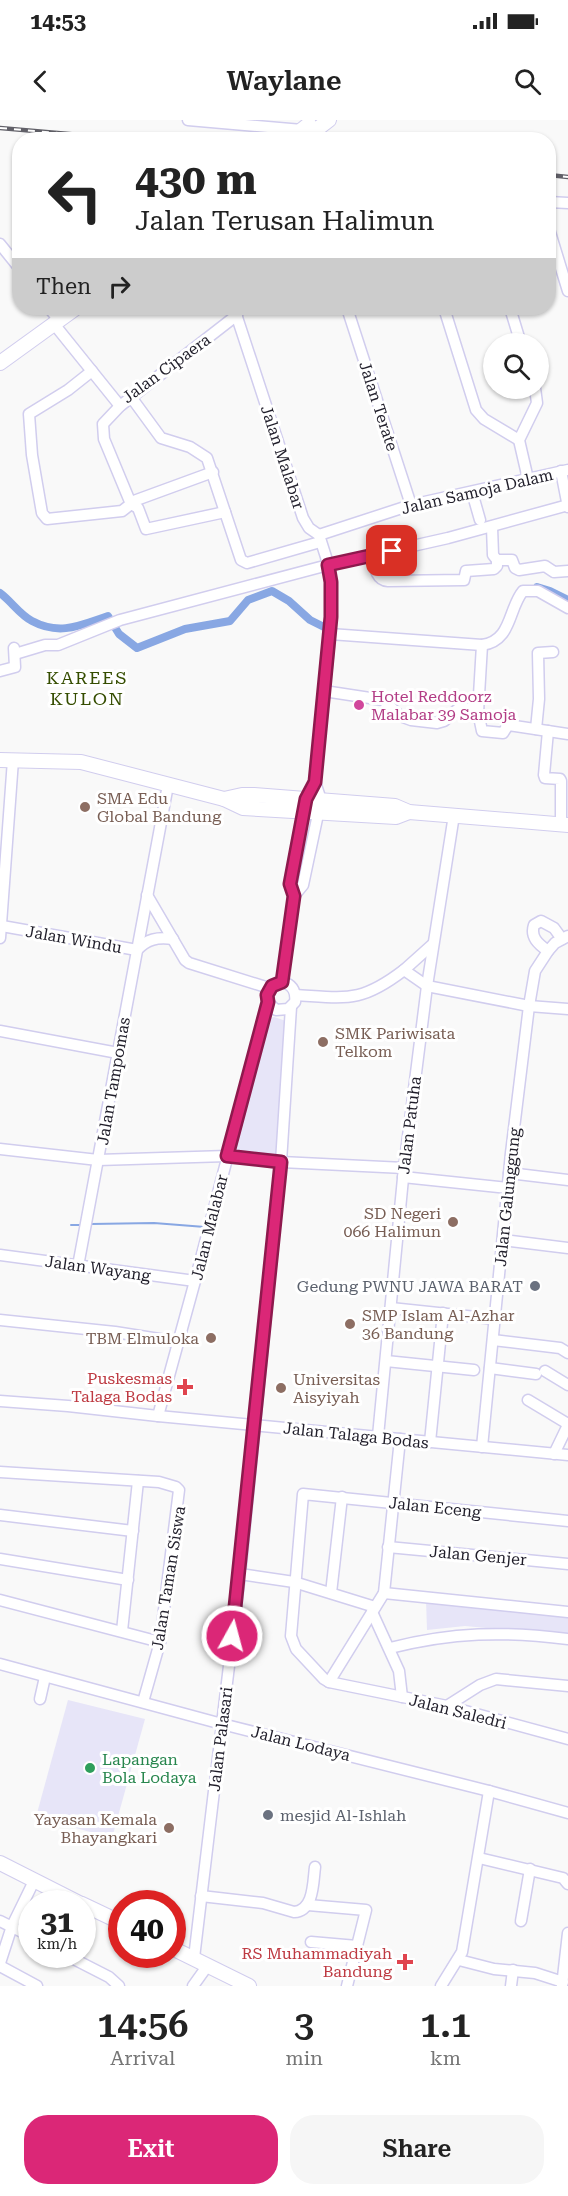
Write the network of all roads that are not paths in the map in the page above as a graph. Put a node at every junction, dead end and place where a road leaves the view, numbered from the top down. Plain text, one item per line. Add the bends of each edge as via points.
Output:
1 (188, 120) edge
2 (329, 120) edge
3 (307, 127) edge
4 (0, 244) edge
5 (556, 252) edge
6 (12, 259) edge
7 (568, 291) edge
8 (52, 315) edge
9 (66, 315) edge
10 (231, 315) edge
11 (237, 315) edge
12 (349, 315) edge
13 (446, 315) edge
14 (512, 315) edge
15 (56, 322) junction
16 (518, 333) edge
17 (0, 363) edge
18 (92, 371) junction
19 (131, 398) junction
20 (536, 399) edge
21 (120, 406) junction
22 (519, 440) junction
23 (565, 470) edge
24 (213, 472) junction
25 (528, 478) junction
26 (472, 492) junction
27 (131, 503) junction
28 (411, 505) junction
29 (568, 506) edge
30 (225, 512) junction
31 (480, 520) dead end
32 (492, 527) junction
33 (319, 539) junction
34 (373, 555) junction
35 (496, 560) junction
36 (328, 565) junction
37 (568, 571) edge
38 (568, 608) edge
39 (330, 635) junction
40 (482, 645) junction
41 (553, 652) dead end
42 (0, 671) edge
43 (324, 691) junction
44 (478, 709) junction
45 (536, 729) junction
46 (548, 731) junction
47 (568, 734) edge
48 (7, 760) edge
49 (315, 782) junction
50 (168, 785) junction
51 (305, 805) junction
52 (320, 806) junction
53 (454, 815) junction
54 (564, 824) edge
55 (147, 895) junction
56 (294, 896) junction
57 (2, 926) junction
58 (565, 937) edge
59 (0, 938) edge
60 (172, 939) junction
61 (434, 944) junction
62 (137, 951) junction
63 (548, 951) junction
64 (404, 970) junction
65 (282, 982) junction
66 (427, 986) junction
67 (269, 988) junction
68 (296, 995) junction
69 (268, 1002) junction
70 (529, 1006) junction
71 (291, 1007) junction
72 (568, 1010) edge
73 (0, 1031) edge
74 (118, 1053) junction
75 (0, 1149) edge
76 (227, 1156) junction
77 (98, 1160) junction
78 (281, 1162) junction
79 (403, 1172) junction
80 (509, 1173) junction
81 (568, 1180) edge
82 (508, 1188) junction
83 (502, 1240) junction
84 (568, 1248) edge
85 (0, 1255) edge
86 (78, 1266) junction
87 (195, 1281) junction
88 (391, 1308) junction
89 (443, 1313) junction
90 (495, 1319) junction
91 (0, 1320) edge
92 (493, 1340) junction
93 (178, 1342) junction
94 (564, 1351) edge
95 (386, 1361) junction
96 (438, 1366) junction
97 (490, 1368) junction
98 (474, 1370) dead end
99 (568, 1385) edge
100 (528, 1400) dead end
101 (0, 1401) edge
102 (158, 1416) junction
103 (568, 1424) edge
104 (254, 1425) junction
105 (378, 1436) junction
106 (400, 1439) junction
107 (430, 1442) junction
108 (482, 1447) junction
109 (554, 1454) junction
110 (568, 1455) edge
111 (0, 1473) edge
112 (138, 1481) junction
113 (342, 1497) junction
114 (393, 1503) junction
115 (0, 1515) edge
116 (568, 1521) edge
117 (133, 1531) junction
118 (388, 1547) junction
119 (0, 1559) edge
120 (568, 1564) edge
121 (240, 1574) junction
122 (128, 1580) junction
123 (294, 1582) junction
124 (331, 1593) junction
125 (384, 1593) junction
126 (0, 1600) edge
127 (374, 1609) junction
128 (568, 1612) edge
129 (122, 1631) junction
130 (568, 1639) edge
131 (160, 1642) junction
132 (390, 1648) junction
133 (0, 1664) edge
134 (45, 1677) junction
135 (329, 1682) junction
136 (568, 1686) edge
137 (402, 1697) junction
138 (40, 1699) dead end
139 (143, 1702) junction
140 (447, 1706) junction
141 (222, 1724) junction
142 (568, 1738) edge
143 (489, 1791) junction
144 (568, 1813) edge
145 (478, 1858) junction
146 (0, 1863) edge
147 (315, 1867) dead end
148 (531, 1869) junction
149 (34, 1881) junction
150 (568, 1884) edge
151 (53, 1890) edge
152 (201, 1896) junction
153 (308, 1905) junction
154 (0, 1921) edge
155 (521, 1921) dead end
156 (12, 1926) junction
157 (18, 1929) edge
158 (568, 1933) edge
159 (311, 1942) dead end
160 (357, 1946) junction
161 (186, 1954) edge
162 (194, 1958) junction
163 (459, 1960) junction
164 (0, 1964) edge
165 (208, 1965) junction
166 (92, 1968) edge
167 (513, 1970) junction
168 (563, 1984) edge
169 (37, 1986) edge
170 (119, 1986) edge
171 (193, 1986) edge
172 (249, 1986) edge
173 (347, 1986) edge
174 (441, 1986) edge
175 (510, 1986) edge

1 - 3 street
2 - 3 main road
4 - 6 street
5 - 7 street
8 - 15 street, Jalan Cipaera
9 - 15 main road
10 - 19 street, Jalan Cipaera
11 - 33 street, Jalan Malabar via 303,518
12 - 28 street, Jalan Terate
13 - 22 street via 476,410
14 - 16 street
15 - 17 main road
15 - 18 street, Jalan Cipaera
18 - 21 street, Jalan Cipaera
18 - 27 street via 29,414 42,513 47,519 107,513 122,511
19 - 21 street, Jalan Cipaera
19 - 24 street via 158,435 204,454
20 - 22 street
21 - 27 street via 102,428
22 - 25 street
23 - 25 street, Jalan Samoja Dalam
23 - 29 street
24 - 27 street
24 - 30 street
25 - 26 street, Jalan Samoja Dalam
26 - 28 street, Jalan Samoja Dalam
26 - 31 street
27 - 30 street via 138,508 147,530
28 - 33 street, Jalan Samoja Dalam
29 - 32 street
30 - 33 street, Jalan Samoja Dalam via 243,562
32 - 34 street
32 - 35 street
33 - 36 street, Jalan Malabar
34 - 35 street via 379,577 388,581 464,580 466,571 494,569
34 - 36 street
35 - 37 street via 512,560 519,570 544,566 552,572
36 - 39 street, Jalan Malabar
36 - 42 street via 120,620 58,645 15,650 15,667
38 - 40 street via 538,591 523,591 500,637
39 - 40 street
39 - 43 street, Jalan Malabar
40 - 44 street
41 - 45 street via 538,652
43 - 44 street via 383,700 400,716 424,722 444,721 458,709
43 - 49 street, Jalan Malabar
44 - 45 street via 482,731 503,734 508,725
45 - 46 street
46 - 47 street
46 - 54 street via 544,775 561,781
48 - 50 main road via 81,762
48 - 57 street
49 - 51 street, Jalan Malabar
49 - 52 street, Jalan Malabar
50 - 51 main road via 224,799 243,808
50 - 55 street, Jalan Tampomas
51 - 52 main road
51 - 56 street, Jalan Malabar via 290,884
52 - 53 main road via 396,817 409,812
52 - 56 street, Jalan Malabar via 303,885
53 - 54 main road
53 - 61 street, Jalan Patuha
55 - 60 street
55 - 62 street, Jalan Tampomas
56 - 65 street, Jalan Malabar
57 - 59 street
57 - 62 street, Jalan Windu
58 - 63 street, Jalan Galunggung
58 - 63 street, Jalan Galunggung via 547,923 534,925 533,936
60 - 62 street, Jalan Windu via 149,940
60 - 67 street via 189,963
61 - 64 street
61 - 66 street, Jalan Patuha
62 - 74 street, Jalan Tampomas
63 - 70 street, Jalan Galunggung via 535,971
64 - 66 street
64 - 68 street via 381,987 356,997
65 - 67 street
65 - 68 street via 293,988
66 - 70 street
66 - 79 street, Jalan Patuha
67 - 69 street
68 - 71 street
69 - 71 street via 280,1011
69 - 76 street, Jalan Malabar
70 - 72 street
70 - 80 street, Jalan Galunggung
71 - 78 street
73 - 74 street
74 - 77 street, Jalan Tampomas
75 - 77 street
76 - 77 street
76 - 78 street
76 - 87 street, Jalan Malabar
77 - 86 street, Jalan Tampomas
78 - 79 street
78 - 104 street, Jalan Palasari
79 - 82 street
79 - 88 street, Jalan Patuha
80 - 81 street
80 - 82 street, Jalan Galunggung
82 - 83 street, Jalan Galunggung
83 - 84 street
83 - 90 street, Jalan Galunggung
85 - 86 street, Jalan Wayang
86 - 87 street, Jalan Wayang
87 - 93 street, Jalan Malabar
88 - 89 street
88 - 95 street, Jalan Patuha
89 - 90 street
89 - 96 street
90 - 92 street, Jalan Galunggung
91 - 93 street
92 - 94 street
92 - 97 street, Jalan Galunggung
93 - 102 street, Jalan Malabar
95 - 96 street
95 - 105 street, Jalan Patuha
96 - 98 street
96 - 107 street
97 - 99 street via 540,1373
97 - 108 street, Jalan Galunggung
100 - 103 street
101 - 102 street, Jalan Talaga Bodas
102 - 104 street, Jalan Talaga Bodas
103 - 109 street
104 - 105 street, Jalan Talaga Bodas
104 - 121 street, Jalan Palasari
105 - 106 street, Jalan Talaga Bodas
106 - 107 street, Jalan Talaga Bodas
106 - 114 street
107 - 108 street, Jalan Talaga Bodas
108 - 109 street, Jalan Talaga Bodas
109 - 110 street, Jalan Talaga Bodas
111 - 112 street, Jalan Taman Siswa
112 - 117 street
112 - 131 street, Jalan Taman Siswa via 168,1483 180,1493
113 - 114 street, Jalan Eceng
113 - 123 street, Jalan Eceng via 302,1494
113 - 124 street
114 - 116 street, Jalan Eceng
114 - 118 street
115 - 117 street
117 - 122 street
118 - 120 street, Jalan Genjer
118 - 125 street
119 - 122 street
121 - 123 street
121 - 141 street, Jalan Palasari
122 - 129 street
123 - 124 street
123 - 135 street via 292,1640
124 - 127 street
125 - 127 street
125 - 128 street
126 - 129 street
127 - 132 street, Jalan Saledri
127 - 135 street
129 - 131 street
130 - 132 street via 529,1634 460,1634
131 - 139 street, Jalan Taman Siswa
132 - 137 street, Jalan Saledri via 399,1671
133 - 134 street, Jalan Lodaya
134 - 138 street
134 - 139 street, Jalan Lodaya
135 - 137 street
136 - 140 street via 496,1679
137 - 140 street, Jalan Saledri
139 - 141 street, Jalan Lodaya
140 - 142 street, Jalan Saledri
141 - 143 street, Jalan Lodaya
141 - 152 street, Jalan Palasari
143 - 144 street, Jalan Lodaya
143 - 145 street
145 - 148 street
145 - 163 street
146 - 149 main road
147 - 153 street
148 - 150 street via 563,1878
148 - 155 street
149 - 151 main road
149 - 156 street
152 - 153 street via 263,1903 294,1912
152 - 162 street, Jalan Palasari
153 - 160 street via 366,1910
154 - 156 street
156 - 157 street
156 - 164 street
158 - 168 street
159 - 160 street
160 - 173 street
161 - 162 main road
162 - 165 main road
163 - 167 street
163 - 174 street
164 - 169 street
165 - 171 street
165 - 172 main road
166 - 170 street
167 - 168 street via 535,1973
167 - 175 street

